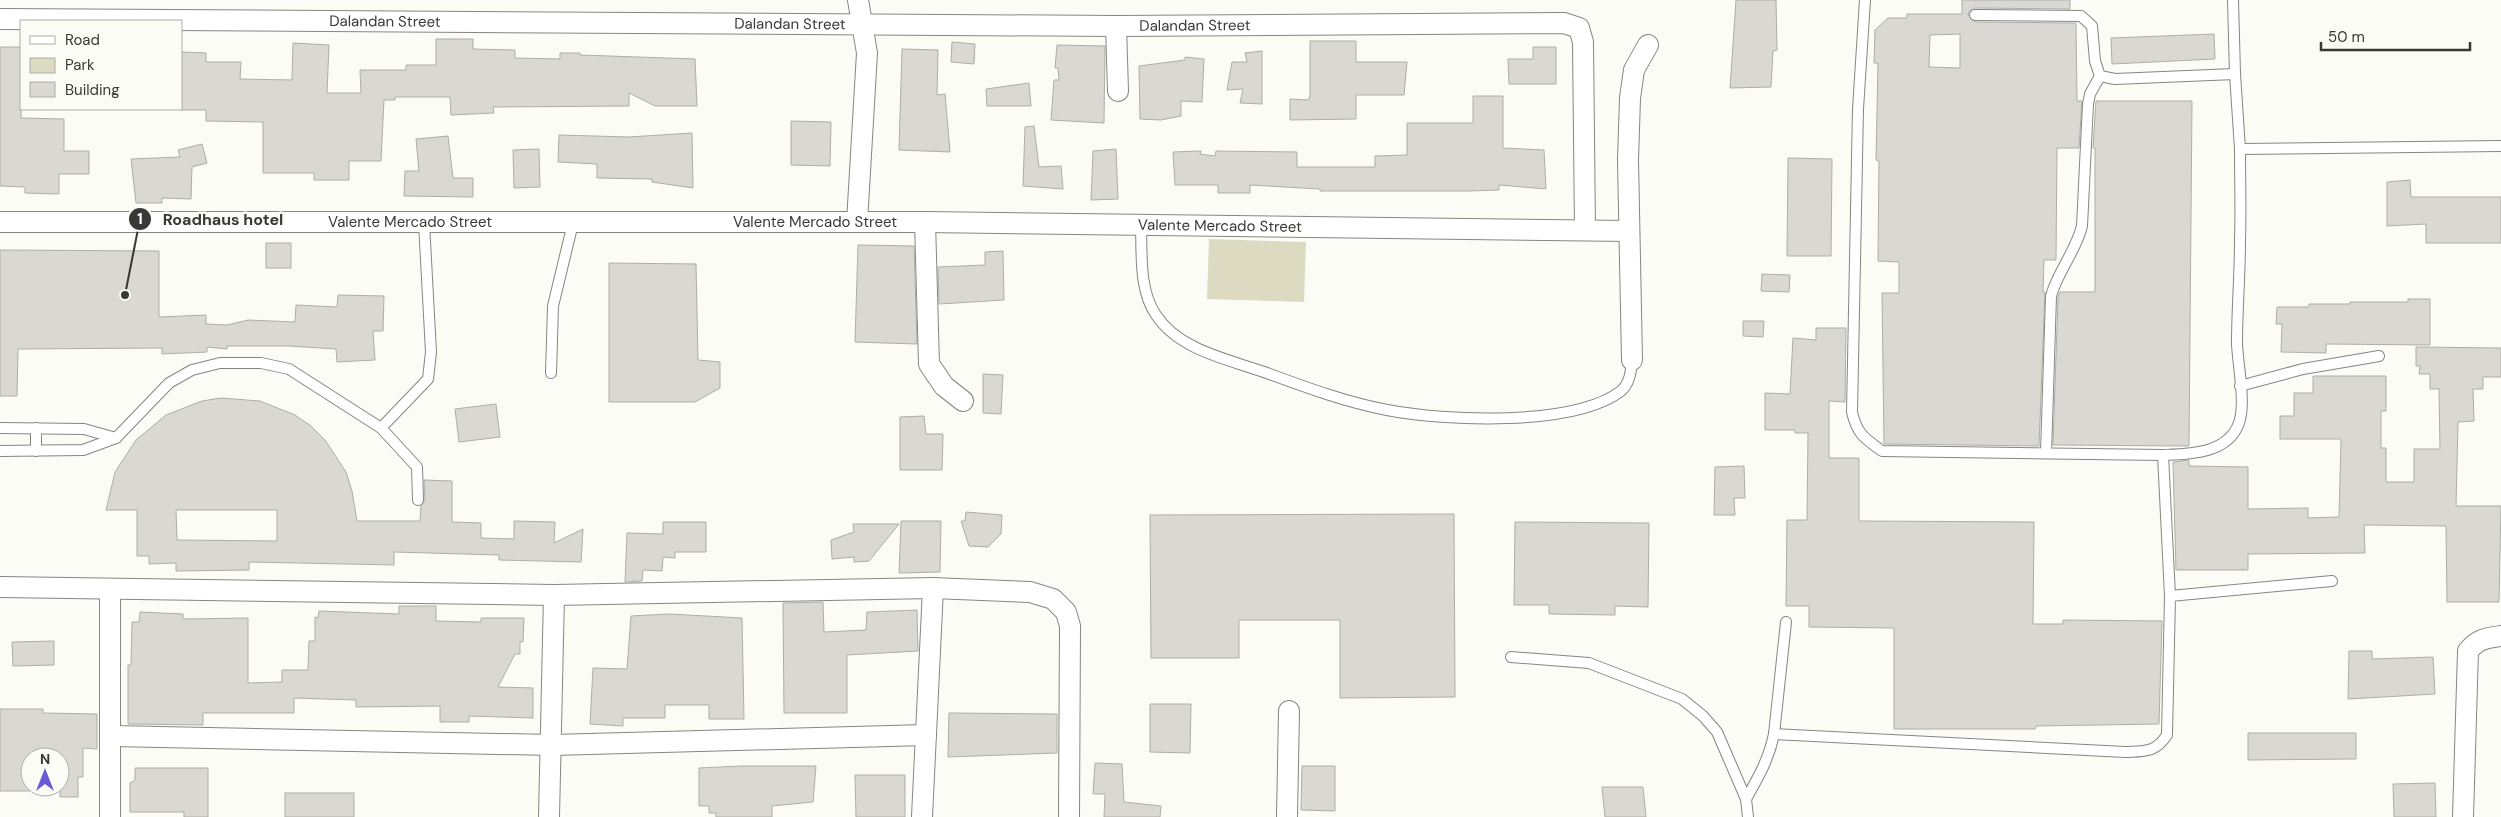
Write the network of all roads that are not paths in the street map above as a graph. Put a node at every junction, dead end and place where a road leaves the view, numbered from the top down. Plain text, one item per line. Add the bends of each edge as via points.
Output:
1 (858, 0) edge
2 (1865, 0) edge
3 (2233, 0) edge
4 (1975, 15) dead end
5 (0, 19) edge
6 (172, 20) edge
7 (182, 20) edge
8 (861, 24) junction
9 (1116, 26) junction
10 (1648, 45) dead end
11 (2235, 74) junction
12 (2100, 76) junction
13 (1118, 91) dead end
14 (2501, 146) edge
15 (2240, 149) junction
16 (0, 222) edge
17 (857, 222) junction
18 (924, 222) junction
19 (424, 223) junction
20 (573, 223) junction
21 (1142, 226) junction
22 (1585, 230) junction
23 (1629, 231) junction
24 (2379, 356) dead end
25 (1632, 360) joint
26 (551, 373) dead end
27 (2240, 386) junction
28 (963, 401) dead end
29 (0, 428) edge
30 (36, 428) junction
31 (381, 428) junction
32 (116, 438) junction
33 (0, 451) edge
34 (36, 451) junction
35 (2046, 453) junction
36 (2163, 455) junction
37 (418, 500) dead end
38 (2332, 581) dead end
39 (0, 587) edge
40 (933, 588) junction
41 (110, 590) junction
42 (554, 595) junction
43 (2170, 596) junction
44 (1786, 622) dead end
45 (2501, 636) edge
46 (1511, 657) dead end
47 (1289, 711) dead end
48 (1774, 734) junction
49 (926, 735) junction
50 (112, 736) junction
51 (552, 745) junction
52 (1746, 799) junction
53 (110, 817) edge
54 (549, 817) edge
55 (922, 817) edge
56 (1069, 817) edge
57 (1288, 817) edge
58 (1748, 817) edge
59 (2463, 817) edge

1 - 8 street
2 - 35 lane via 1858,109 1852,412 1856,427 1862,437 1882,451
3 - 11 lane
4 - 12 lane via 2081,16 2092,26
5 - 6 street, Dalandan Street
7 - 8 street, Dalandan Street
8 - 9 street, Dalandan Street
8 - 17 street via 867,53
9 - 13 street
9 - 22 street, Dalandan Street via 1564,23 1579,28 1583,42
10 - 23 street via 1634,70 1630,98
11 - 12 lane via 2115,79
11 - 15 lane
12 - 35 lane via 2088,104 2082,226 2051,296
14 - 15 lane
15 - 27 lane via 2237,320
16 - 19 street, Valente Mercado Street
17 - 18 street, Valente Mercado Street
17 - 20 street, Valente Mercado Street
18 - 21 street, Valente Mercado Street
18 - 28 street via 930,364 944,386
19 - 20 street, Valente Mercado Street
19 - 31 lane via 431,352 428,379
20 - 26 lane via 553,306
21 - 22 street, Valente Mercado Street
21 - 25 lane via 1147,295 1156,314 1173,334 1196,348 1334,397 1429,417 1476,419 1555,414 1585,406 1622,390 1630,378
22 - 23 street, Valente Mercado Street
23 - 25 street
24 - 27 lane via 2303,369
27 - 36 lane via 2239,424 2230,437 2198,454
29 - 30 lane
30 - 32 lane via 84,429
30 - 34 lane
31 - 32 lane via 289,369 261,363 220,363 192,370 169,382
31 - 37 lane via 417,467
32 - 34 lane via 83,450
33 - 34 lane
35 - 36 lane
36 - 43 lane
38 - 43 lane
39 - 41 street
40 - 42 street
40 - 49 street
40 - 56 street via 1030,592 1053,599 1066,612 1070,626
41 - 42 street
41 - 50 street
42 - 51 street
43 - 48 lane via 2167,735 2160,746 2148,751
44 - 48 lane
45 - 59 street via 2484,638 2468,651
46 - 52 lane via 1589,663 1682,699 1717,732
47 - 57 street
48 - 52 lane via 1770,753
49 - 51 street
49 - 55 street
50 - 51 street
50 - 53 street
51 - 54 street
52 - 58 lane

